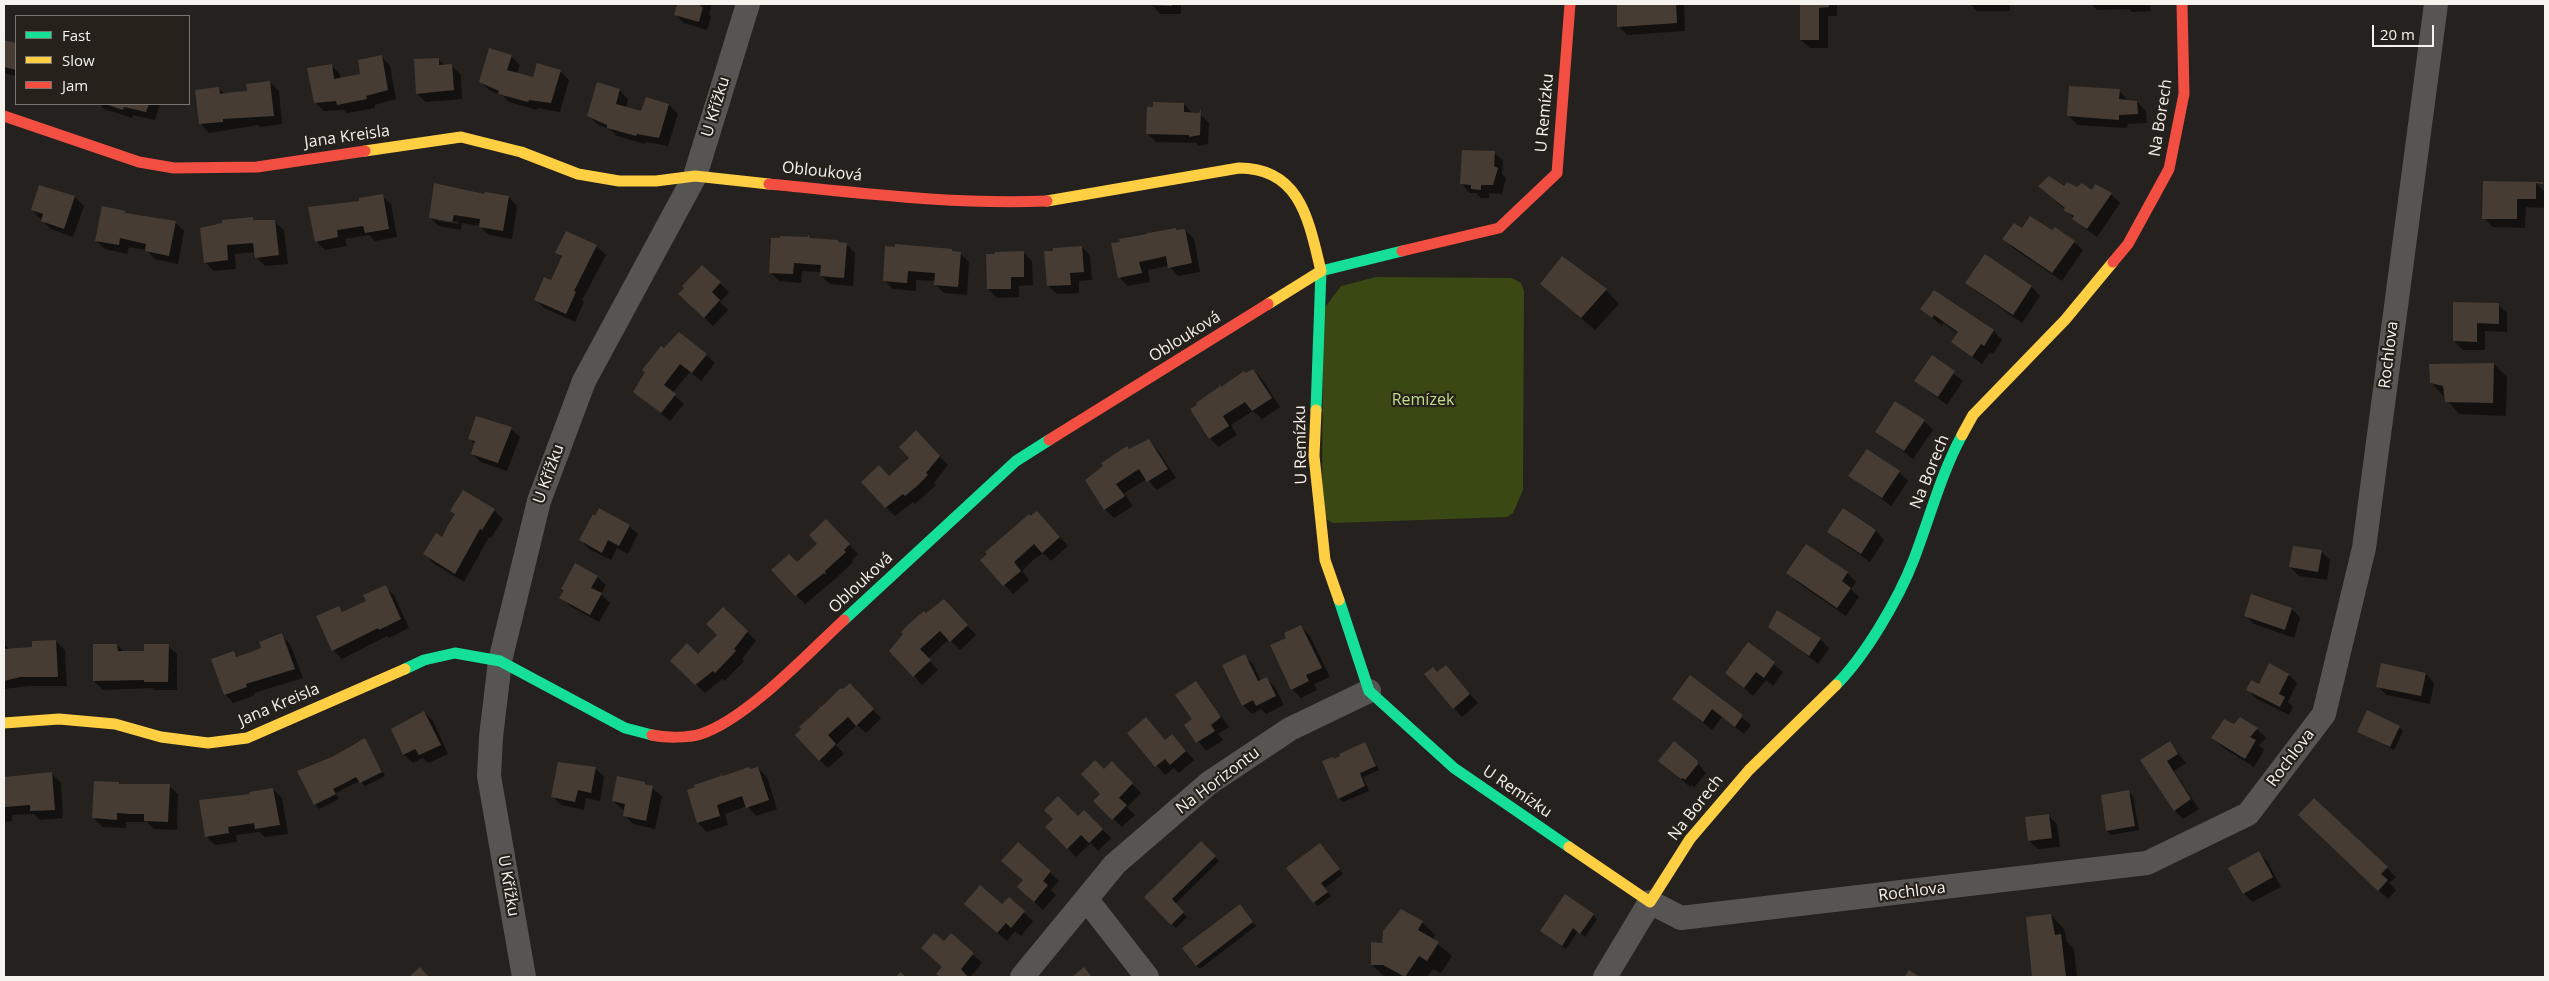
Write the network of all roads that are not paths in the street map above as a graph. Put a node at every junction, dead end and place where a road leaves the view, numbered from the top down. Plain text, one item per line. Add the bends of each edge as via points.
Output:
1 (748, 4) edge
2 (1570, 4) edge
3 (2182, 4) edge
4 (2436, 4) edge
5 (4, 116) edge
6 (695, 176) junction
7 (1321, 271) junction
8 (500, 661) junction
9 (1369, 691) junction
10 (4, 723) edge
11 (1087, 900) junction
12 (1650, 902) junction
13 (524, 977) edge
14 (1022, 977) edge
15 (1147, 977) edge
16 (1605, 977) edge

1 - 6 street, U Křížku
2 - 7 street, U Remízku via 1557,173 1499,228
3 - 12 street, Na Borech via 2184,94 2169,169 2128,244 2065,320 1973,415 1948,461 1914,561 1878,628 1844,677 1749,770 1690,839
4 - 12 street, Rochlova via 2364,548 2324,714 2248,814 2147,863 1681,918
5 - 6 street, Jana Kreisla via 138,162 174,168 258,167 461,137 521,152 578,174 619,181
6 - 7 street, Oblouková via 992,203 1061,200 1239,168 1265,170 1289,186 1302,205
6 - 8 street, U Křížku via 584,381 539,501
7 - 8 street, Oblouková via 1016,462 774,685 737,715 701,734 662,737 625,728
7 - 9 street, U Remízku via 1314,456 1324,551
8 - 10 street, Jana Kreisla via 455,653 424,660 247,738 208,743 161,737 115,724 59,719
8 - 13 street, U Křížku via 490,737 489,776
9 - 11 street, Na Horizontu via 1290,729 1209,783 1115,864
9 - 12 street, U Remízku via 1454,768
11 - 14 street, Na Horizontu
11 - 15 street
12 - 16 street

